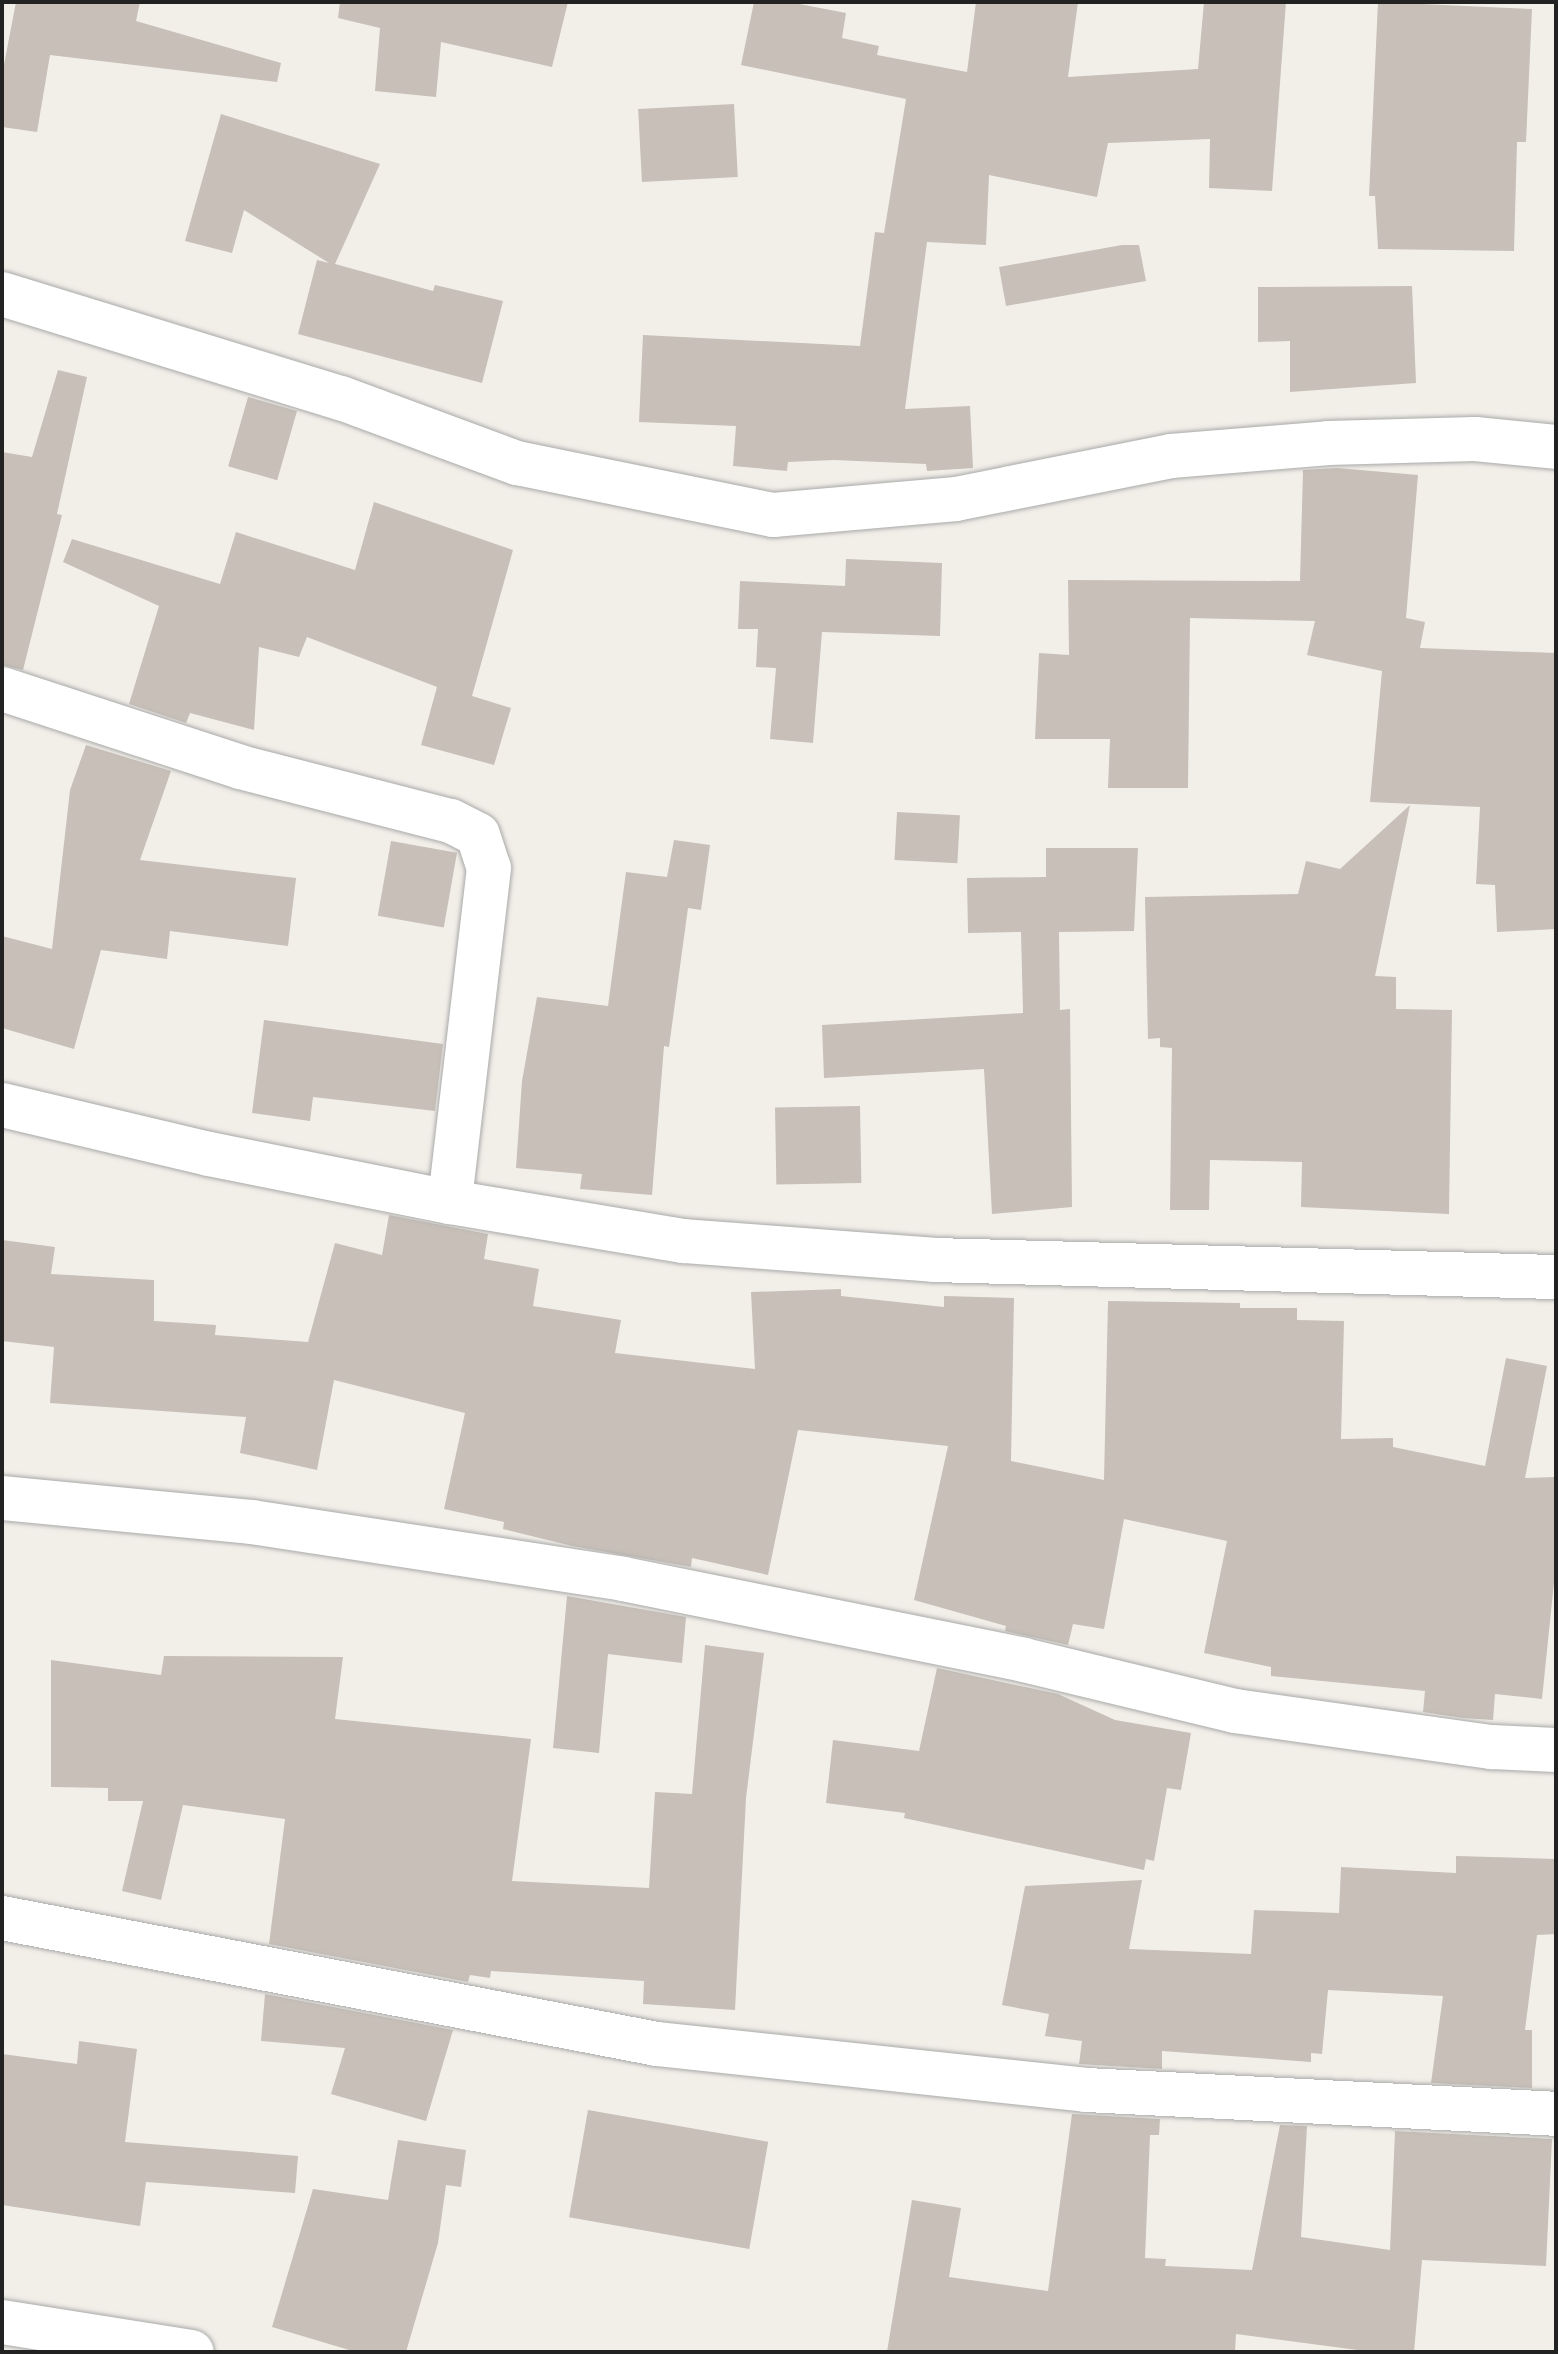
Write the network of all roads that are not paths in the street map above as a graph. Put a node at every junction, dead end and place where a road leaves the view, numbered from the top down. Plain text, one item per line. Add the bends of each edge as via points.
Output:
1 (2, 294) edge
2 (1556, 447) edge
3 (2, 689) edge
4 (2, 1105) edge
5 (450, 1202) junction
6 (1556, 1277) edge
7 (2, 1498) edge
8 (1556, 1750) edge
9 (2, 1918) edge
10 (1556, 2114) edge
11 (2, 2322) edge
12 (192, 2352) edge

1 - 2 street via 341,398 517,463 773,515 956,499 1186,455 1328,443 1475,439
3 - 5 street via 240,767 451,821 478,835 489,868
4 - 5 street via 209,1154
5 - 6 street via 684,1241 934,1260
7 - 8 street via 252,1522 623,1579 1024,1660 1235,1711 1492,1747
9 - 10 street via 657,2044 1086,2090
11 - 12 street

